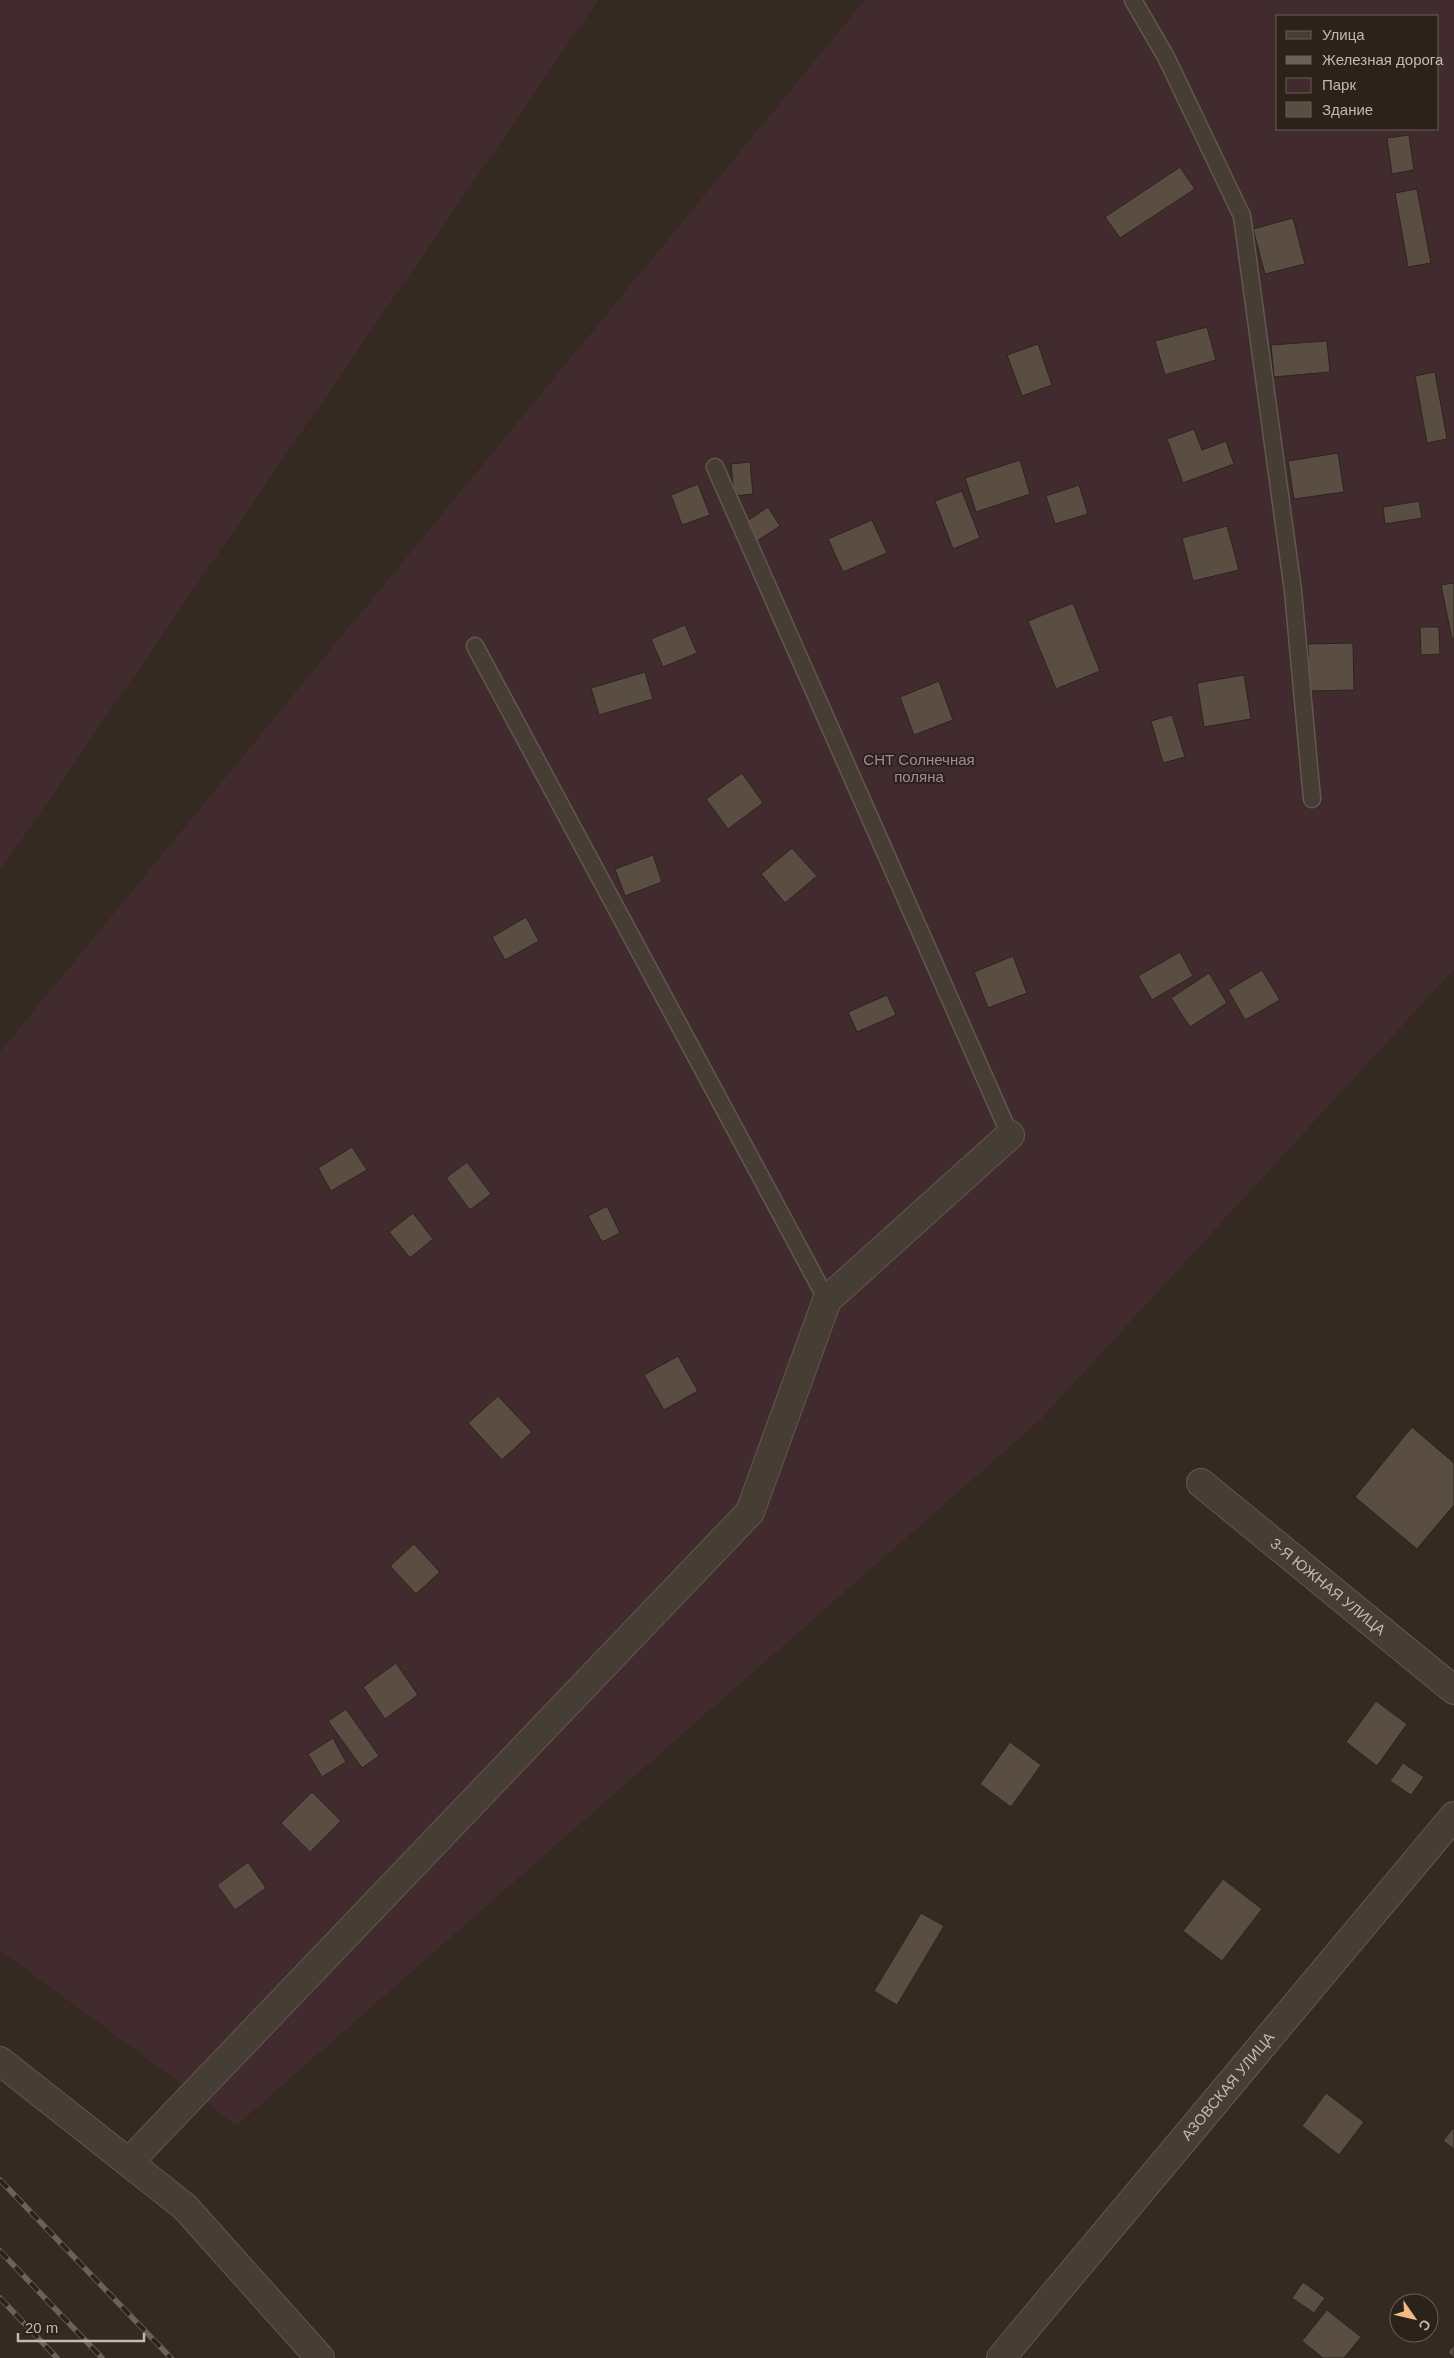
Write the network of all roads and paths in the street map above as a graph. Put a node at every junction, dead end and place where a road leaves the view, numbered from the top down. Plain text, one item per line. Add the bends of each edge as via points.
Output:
1 (1133, 0) edge
2 (715, 467) dead end
3 (475, 646) dead end
4 (1312, 799) dead end
5 (1010, 1135) joint
6 (827, 1300) junction
7 (1201, 1483) dead end
8 (1454, 1690) edge
9 (1454, 1816) edge
10 (0, 2061) edge
11 (129, 2162) junction
12 (320, 2358) edge
13 (1001, 2358) edge

1 - 4 lane via 1166,57 1242,216 1293,591
2 - 5 lane
3 - 6 lane
5 - 6 street
6 - 11 street via 750,1512
7 - 8 street, 3-Я ЮЖНАЯ УЛИЦА
9 - 13 street, АЗОВСКАЯ УЛИЦА
10 - 11 street
11 - 12 street via 186,2207

